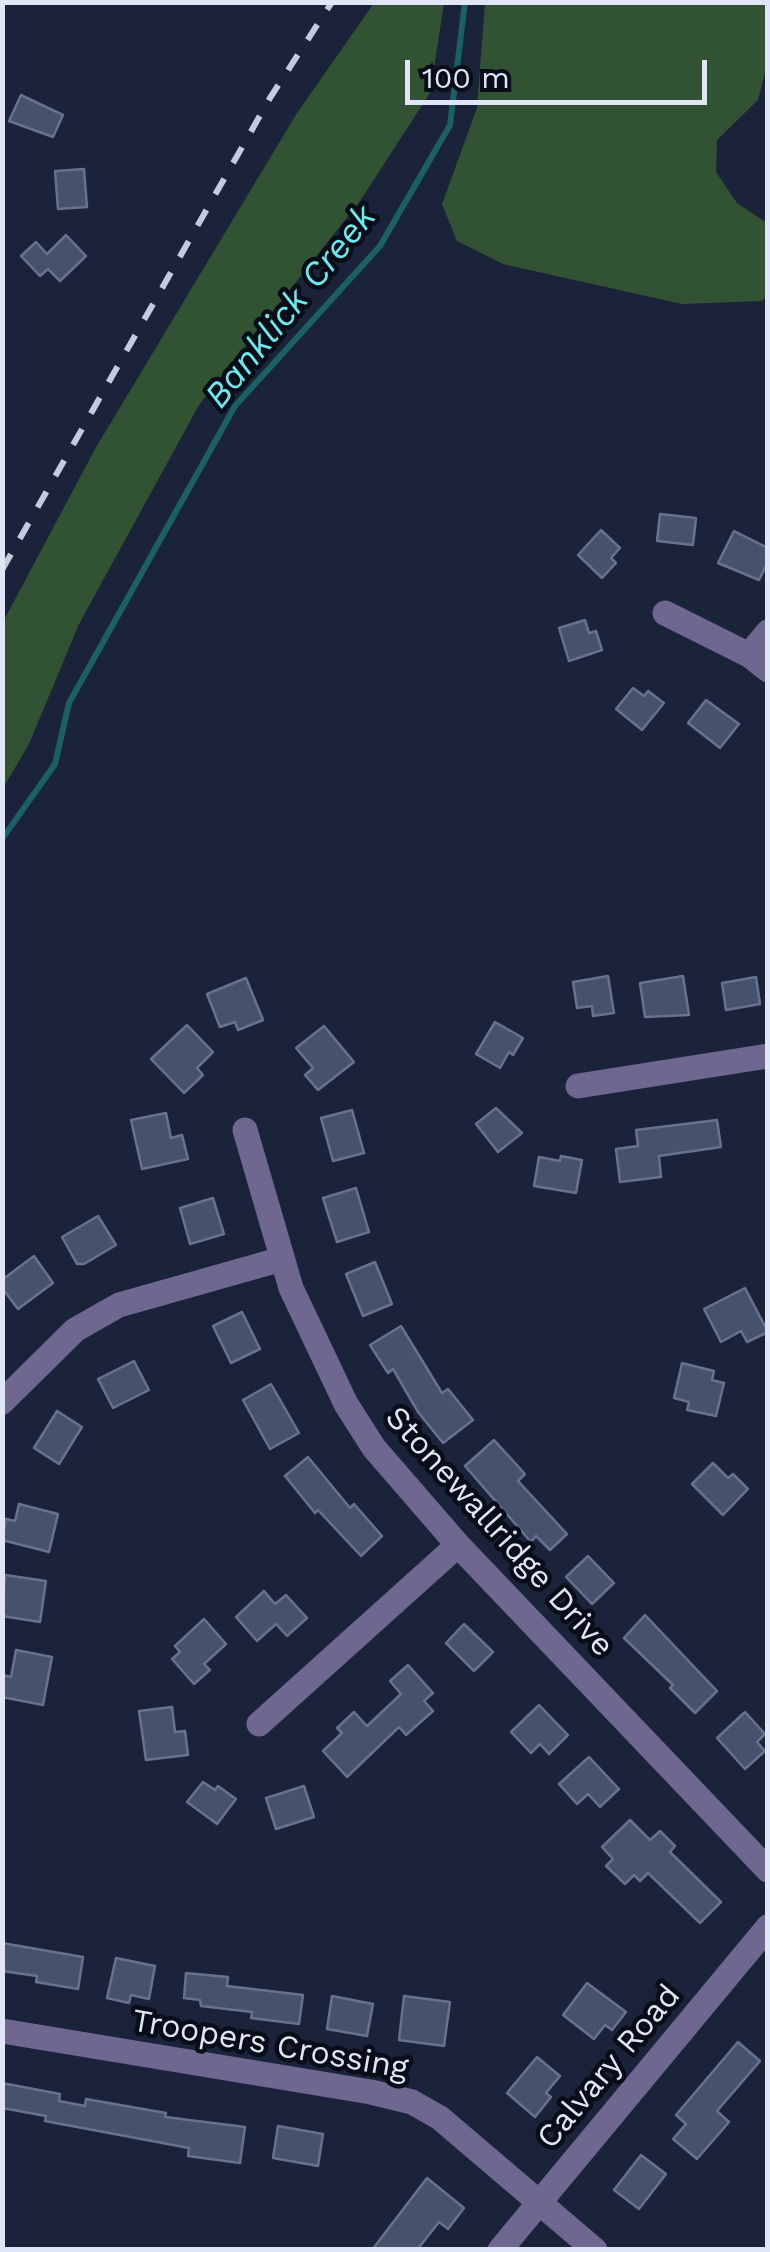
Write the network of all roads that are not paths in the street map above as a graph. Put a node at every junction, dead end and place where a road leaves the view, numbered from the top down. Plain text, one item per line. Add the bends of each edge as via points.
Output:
1 (664, 613) dead end
2 (768, 632) edge
3 (758, 662) edge
4 (768, 1056) edge
5 (578, 1086) dead end
6 (245, 1130) dead end
7 (282, 1259) junction
8 (2, 1402) edge
9 (458, 1545) junction
10 (260, 1724) dead end
11 (768, 1870) edge
12 (768, 1927) edge
13 (2, 2031) edge
14 (539, 2202) junction
15 (500, 2250) edge
16 (595, 2250) edge

1 - 3 street
2 - 3 street
4 - 5 street
6 - 7 street, Stonewallridge Drive
7 - 8 street via 119,1305 74,1330
7 - 9 street, Stonewallridge Drive via 346,1404 374,1448
9 - 10 street
9 - 11 street, Stonewallridge Drive
12 - 14 street, Calvary Road
13 - 14 street, Troopers Crossing via 412,2102
14 - 15 street, Calvary Road
14 - 16 street, Troopers Crossing

